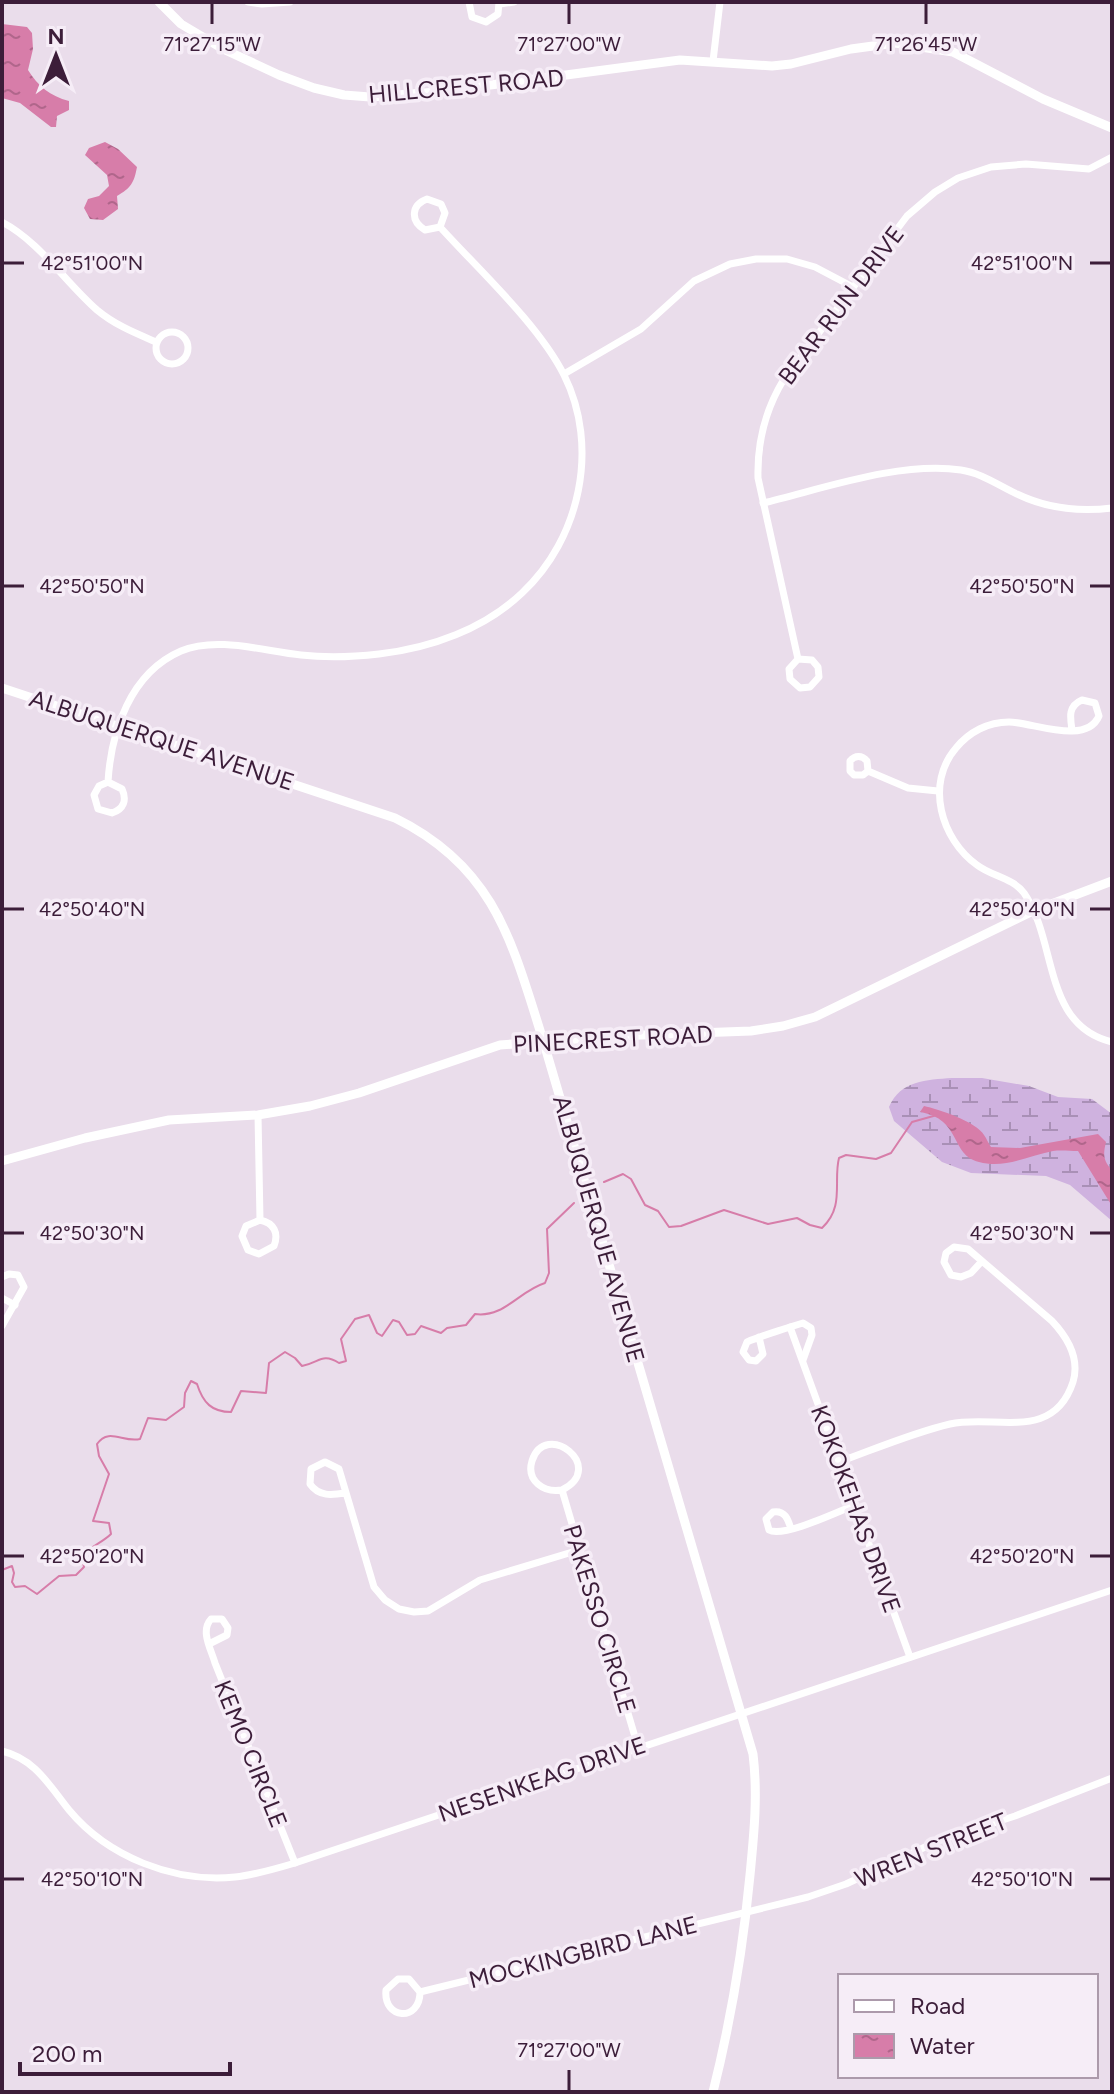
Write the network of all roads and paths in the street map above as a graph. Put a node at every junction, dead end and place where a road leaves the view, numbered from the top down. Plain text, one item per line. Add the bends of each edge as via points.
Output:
1 (159, 2) edge
2 (248, 2) edge
3 (290, 2) edge
4 (469, 2) edge
5 (514, 2) edge
6 (720, 2) edge
7 (500, 3) edge
8 (713, 61) junction
9 (1112, 128) edge
10 (1112, 157) edge
11 (2, 222) edge
12 (440, 227) junction
13 (853, 287) junction
14 (156, 342) junction
15 (564, 374) junction
16 (763, 503) junction
17 (1112, 508) edge
18 (798, 659) junction
19 (2, 688) edge
20 (119, 726) junction
21 (1072, 730) junction
22 (868, 771) dead end
23 (108, 782) junction
24 (938, 791) junction
25 (1112, 881) edge
26 (1033, 911) junction
27 (543, 1040) junction
28 (1112, 1042) edge
29 (258, 1115) junction
30 (2, 1161) edge
31 (260, 1220) junction
32 (982, 1261) junction
33 (2, 1277) edge
34 (2, 1298) edge
35 (15, 1305) junction
36 (2, 1326) edge
37 (790, 1327) junction
38 (759, 1337) dead end
39 (803, 1362) junction
40 (839, 1462) junction
41 (562, 1490) junction
42 (346, 1493) junction
43 (855, 1505) junction
44 (791, 1529) dead end
45 (579, 1550) junction
46 (1112, 1590) edge
47 (209, 1644) dead end
48 (910, 1657) junction
49 (742, 1712) junction
50 (638, 1747) junction
51 (2, 1751) edge
52 (1112, 1778) edge
53 (295, 1863) junction
54 (746, 1913) junction
55 (420, 1992) junction
56 (713, 2092) edge

1 - 8 street, HILLCREST ROAD via 201,39 279,75 344,95 437,92 680,60
2 - 3 street
4 - 7 street via 472,17 486,22 498,14
5 - 7 street
6 - 8 street
8 - 9 street, HILLCREST ROAD via 772,66 879,44 934,47
10 - 13 street, BEAR RUN DRIVE via 1089,169 1014,164 958,178 907,216
11 - 14 street via 23,235 104,315
12 - 12 street via 445,213 441,204 432,199 418,204 416,223 430,230
12 - 15 street via 535,332
13 - 15 street via 787,259 730,264 694,281 641,329
13 - 16 street, BEAR RUN DRIVE via 771,401 758,451
14 - 14 street via 163,334 179,333 188,351 182,360 167,364 156,353
15 - 20 street via 581,437 578,495 550,558 512,602 443,640 382,654 318,657 212,645 185,650 147,674
16 - 17 street via 929,468 963,470 1054,506
16 - 18 street, BEAR RUN DRIVE
18 - 18 street, BEAR RUN DRIVE via 791,665 790,679 796,686 810,687 819,677 818,667 812,660
19 - 20 street, ALBUQUERQUE AVENUE
20 - 23 street
20 - 27 street, ALBUQUERQUE AVENUE via 378,811 438,844 497,911
21 - 21 street via 1074,705 1082,700 1095,703 1099,716 1094,725
21 - 24 street via 1016,722 983,727 954,749
22 - 24 street via 908,788
23 - 23 street via 99,786 94,800 102,812 112,813 125,799 122,789
24 - 26 street via 945,823 960,848 978,867 1018,886
25 - 26 street, PINECREST ROAD
26 - 27 street, PINECREST ROAD via 815,1017 783,1026
26 - 28 street via 1070,1017 1089,1034
27 - 29 street, PINECREST ROAD via 480,1050 359,1093
27 - 49 street, ALBUQUERQUE AVENUE
29 - 30 street, PINECREST ROAD via 169,1120
29 - 31 street
31 - 31 street via 271,1224 276,1234 274,1246 259,1254 248,1250 242,1236 250,1222
32 - 32 street via 959,1246 946,1253 944,1262 951,1275 961,1277
32 - 40 street via 1065,1337 1075,1369 1063,1401 1036,1421 947,1425
33 - 35 street via 13,1274 23,1282
34 - 35 street
35 - 36 street
37 - 38 street
37 - 39 street, KOKOKEHAS DRIVE
37 - 39 street, KOKOKEHAS DRIVE via 803,1323 811,1328
39 - 40 street, KOKOKEHAS DRIVE
40 - 43 street, KOKOKEHAS DRIVE
41 - 41 street via 577,1475 576,1460 567,1448 545,1447 534,1457 534,1480 546,1490
41 - 45 street, PAKESSO CIRCLE
42 - 42 street via 335,1465 325,1462 311,1469 310,1484 317,1492
42 - 45 street via 374,1587 392,1606 406,1611 428,1611 480,1580
43 - 44 street
43 - 48 street, KOKOKEHAS DRIVE
45 - 50 street, PAKESSO CIRCLE
46 - 48 street, NESENKEAG DRIVE
47 - 53 street, KEMO CIRCLE
48 - 49 street, NESENKEAG DRIVE
49 - 50 street, NESENKEAG DRIVE
49 - 54 street, ALBUQUERQUE AVENUE via 756,1786
50 - 53 street, NESENKEAG DRIVE
51 - 53 street, NESENKEAG DRIVE via 38,1770 91,1832 145,1863 225,1878
52 - 54 street, WREN STREET via 938,1841 834,1889
54 - 55 street, MOCKINGBIRD LANE
54 - 56 street, ALBUQUERQUE AVENUE via 735,1997
55 - 55 street, MOCKINGBIRD LANE via 414,1982 398,1979 389,1985 386,2001 393,2010 411,2012

